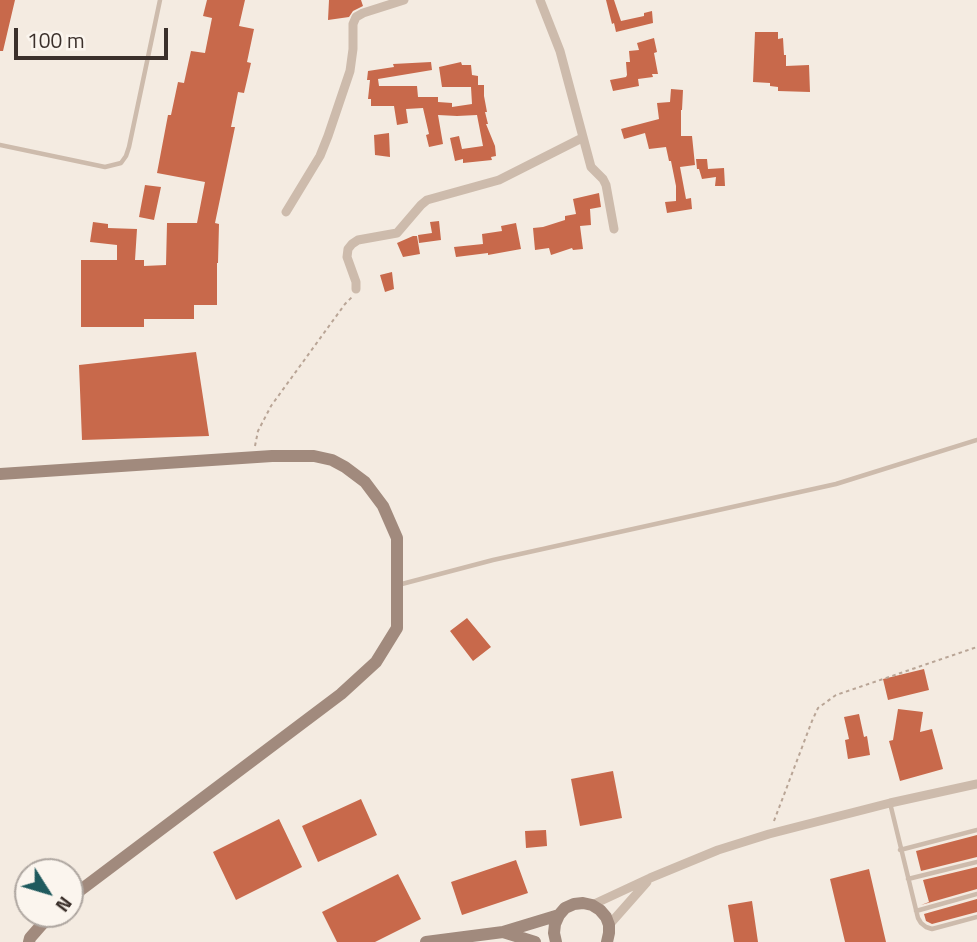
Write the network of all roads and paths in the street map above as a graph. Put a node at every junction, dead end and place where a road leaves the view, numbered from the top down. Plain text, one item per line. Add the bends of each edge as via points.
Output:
1 (160, 0) edge
2 (404, 0) edge
3 (540, 0) edge
4 (582, 138) junction
5 (0, 145) edge
6 (286, 212) dead end
7 (614, 229) dead end
8 (356, 289) joint
9 (977, 440) edge
10 (253, 457) junction
11 (0, 474) edge
12 (398, 586) junction
13 (977, 647) edge
14 (977, 784) edge
15 (890, 803) junction
16 (977, 830) edge
17 (769, 834) junction
18 (900, 850) junction
19 (977, 862) edge
20 (650, 878) junction
21 (908, 879) junction
22 (84, 887) edge
23 (977, 894) edge
24 (593, 905) junction
25 (916, 911) junction
26 (559, 915) junction
27 (977, 917) edge
28 (609, 925) junction
29 (503, 932) junction
30 (426, 942) edge
31 (535, 942) edge
32 (556, 942) edge
33 (607, 942) edge

1 - 5 lane via 129,147 121,163 105,167
2 - 6 street via 356,17 350,71 328,136
3 - 4 street via 561,51
4 - 7 street via 591,167 606,185
4 - 8 street via 499,180 427,200 397,233 352,244 347,257
8 - 10 path via 271,406 258,431
9 - 12 lane via 836,484 493,559
10 - 11 main road
10 - 12 main road via 332,460 365,482 383,506 397,538
12 - 22 main road via 397,628 376,662 341,694
13 - 17 path via 836,695 818,708
14 - 15 street
15 - 17 street
15 - 18 lane
16 - 18 lane
17 - 20 street
18 - 21 lane
19 - 21 lane
20 - 24 street
20 - 28 street
21 - 25 lane
23 - 25 lane
24 - 26 main road via 574,904
24 - 28 main road
25 - 27 lane via 921,923 932,929
26 - 29 main road
26 - 32 main road
28 - 33 main road
29 - 30 main road
29 - 31 main road

